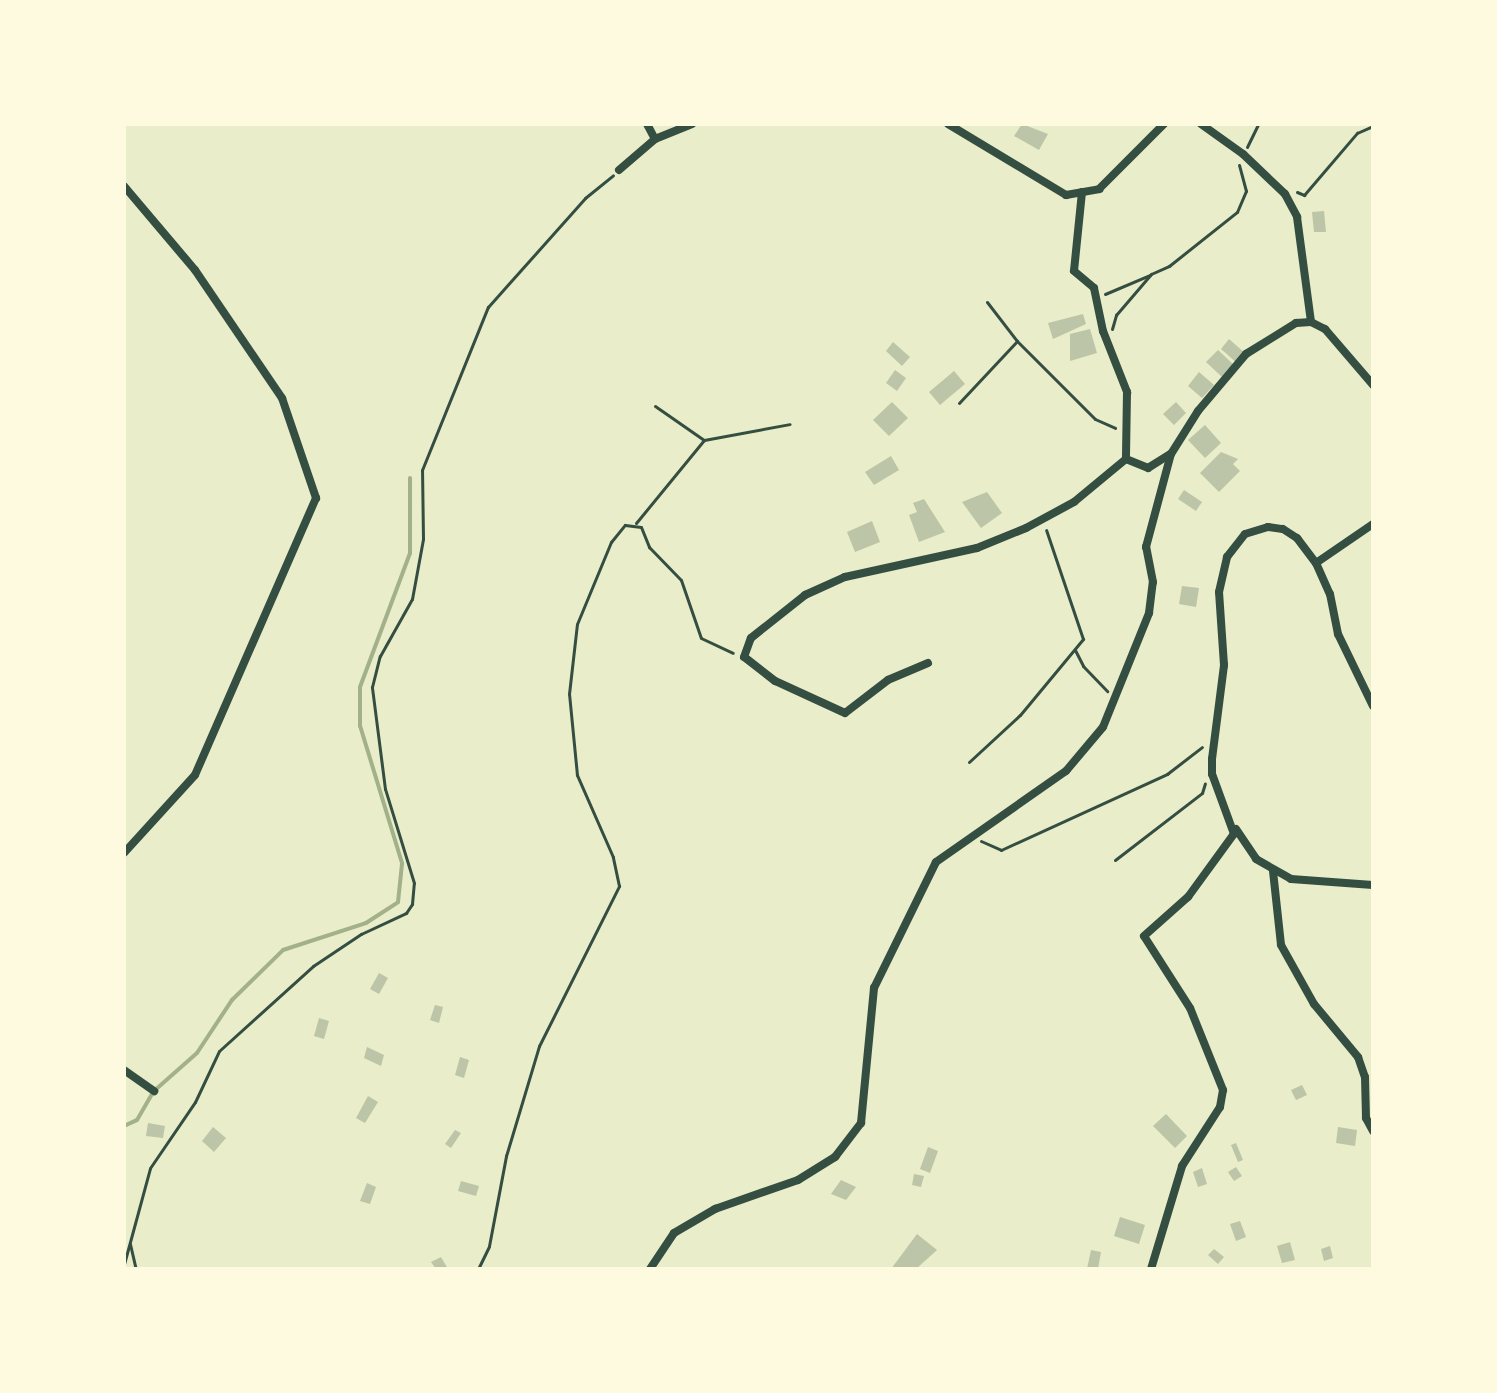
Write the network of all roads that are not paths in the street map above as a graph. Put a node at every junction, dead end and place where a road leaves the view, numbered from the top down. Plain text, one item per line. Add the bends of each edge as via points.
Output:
1 (647, 124) edge
2 (692, 124) edge
3 (948, 124) edge
4 (1164, 124) edge
5 (1201, 124) edge
6 (655, 139) junction
7 (619, 170) road end
8 (124, 186) edge
9 (1082, 192) junction
10 (1311, 322) junction
11 (1373, 385) edge
12 (1171, 454) junction
13 (1126, 459) junction
14 (1373, 524) edge
15 (1316, 563) junction
16 (928, 663) dead end
17 (1373, 706) edge
18 (1232, 821) junction
19 (124, 853) edge
20 (1273, 871) junction
21 (1373, 885) edge
22 (124, 1070) edge
23 (154, 1091) dead end
24 (1373, 1131) edge
25 (650, 1269) edge
26 (1151, 1269) edge

1 - 6 street
2 - 6 street
3 - 9 street via 1053,189 1066,195
4 - 9 street via 1099,189
5 - 10 street via 1285,194 1297,217
6 - 7 street
8 - 19 street via 195,270 282,398 316,498 195,775
9 - 13 street via 1074,271 1098,297 1105,338 1127,392
10 - 11 street via 1334,339
10 - 12 street via 1296,323 1246,354
12 - 13 street via 1148,468
12 - 25 street via 1146,547 1153,582 1149,613 1117,697 1084,755 936,862 874,988 861,1123 835,1157 798,1180 715,1209 674,1233
13 - 16 street via 1074,502 977,548 827,585 774,617 751,638 744,657 775,681 845,713 888,680
14 - 15 street
15 - 17 street via 1330,594 1338,634
15 - 18 street via 1283,529 1256,529 1233,546 1219,592 1224,665 1212,774
18 - 20 street via 1247,851
18 - 26 street via 1228,848 1188,897 1144,936 1190,1008 1223,1090 1220,1107 1182,1166
20 - 21 street via 1291,879
20 - 24 street via 1281,945 1314,1004 1358,1057 1365,1077 1366,1118
22 - 23 street

